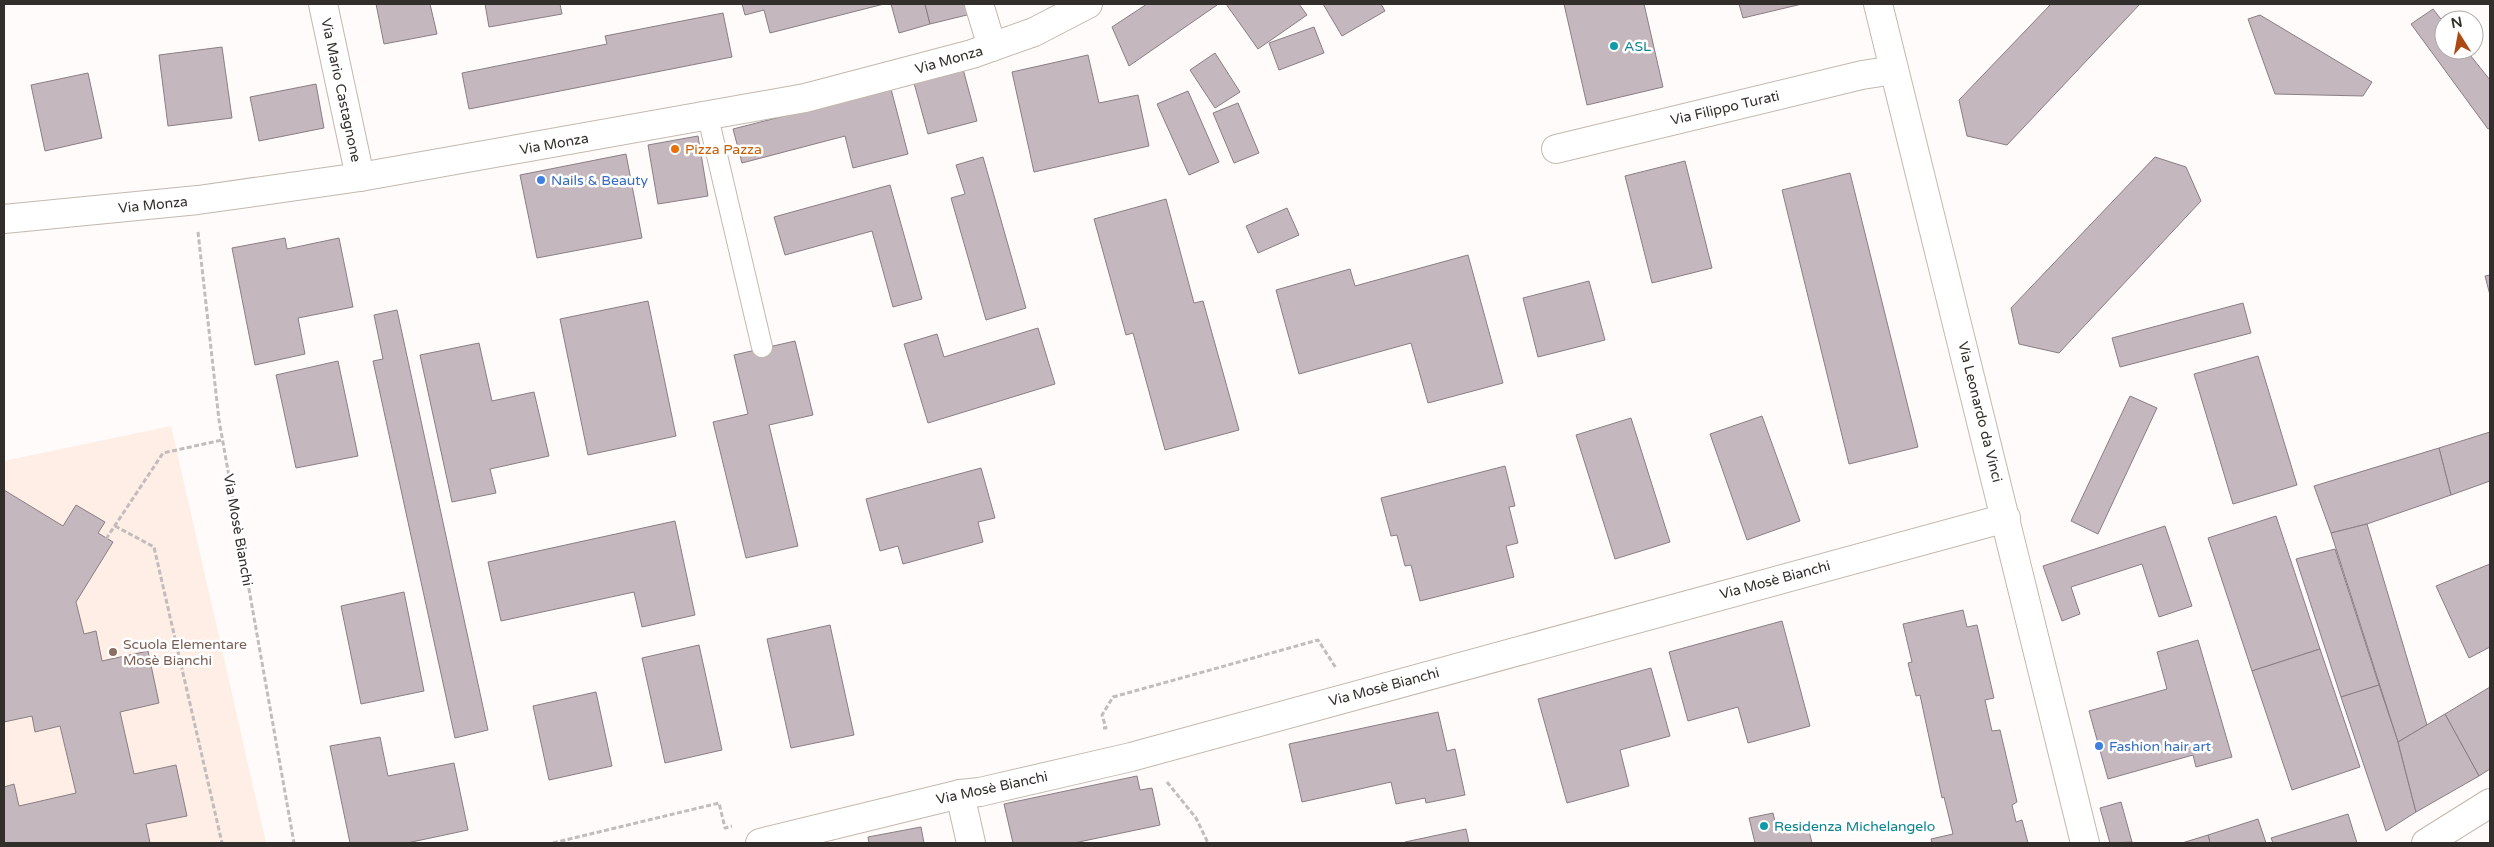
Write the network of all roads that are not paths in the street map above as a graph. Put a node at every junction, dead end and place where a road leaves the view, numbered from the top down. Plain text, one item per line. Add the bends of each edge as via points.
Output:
1 (323, 4) edge
2 (979, 4) edge
3 (1088, 4) edge
4 (1878, 4) edge
5 (992, 48) junction
6 (1894, 70) junction
7 (708, 116) junction
8 (1556, 149) dead end
9 (360, 177) junction
10 (4, 219) edge
11 (762, 346) dead end
12 (2006, 518) junction
13 (960, 794) junction
14 (2490, 804) edge
15 (2081, 836) edge
16 (760, 843) edge
17 (971, 843) edge
18 (2426, 843) edge

1 - 9 street, Via Mario Castagnone
2 - 5 street
3 - 5 street, Via Monza via 1034,32
4 - 6 street, Via Leonardo da Vinci
5 - 7 street, Via Monza via 805,98
6 - 8 street, Via Filippo Turati
6 - 12 street, Via Leonardo da Vinci
7 - 9 street, Via Monza
7 - 11 lane
9 - 10 street, Via Monza via 198,200
12 - 13 street, Via Mosè Bianchi via 1132,757
12 - 15 street, Via Leonardo da Vinci
13 - 16 street, Via Mosè Bianchi
13 - 17 street
14 - 18 street

